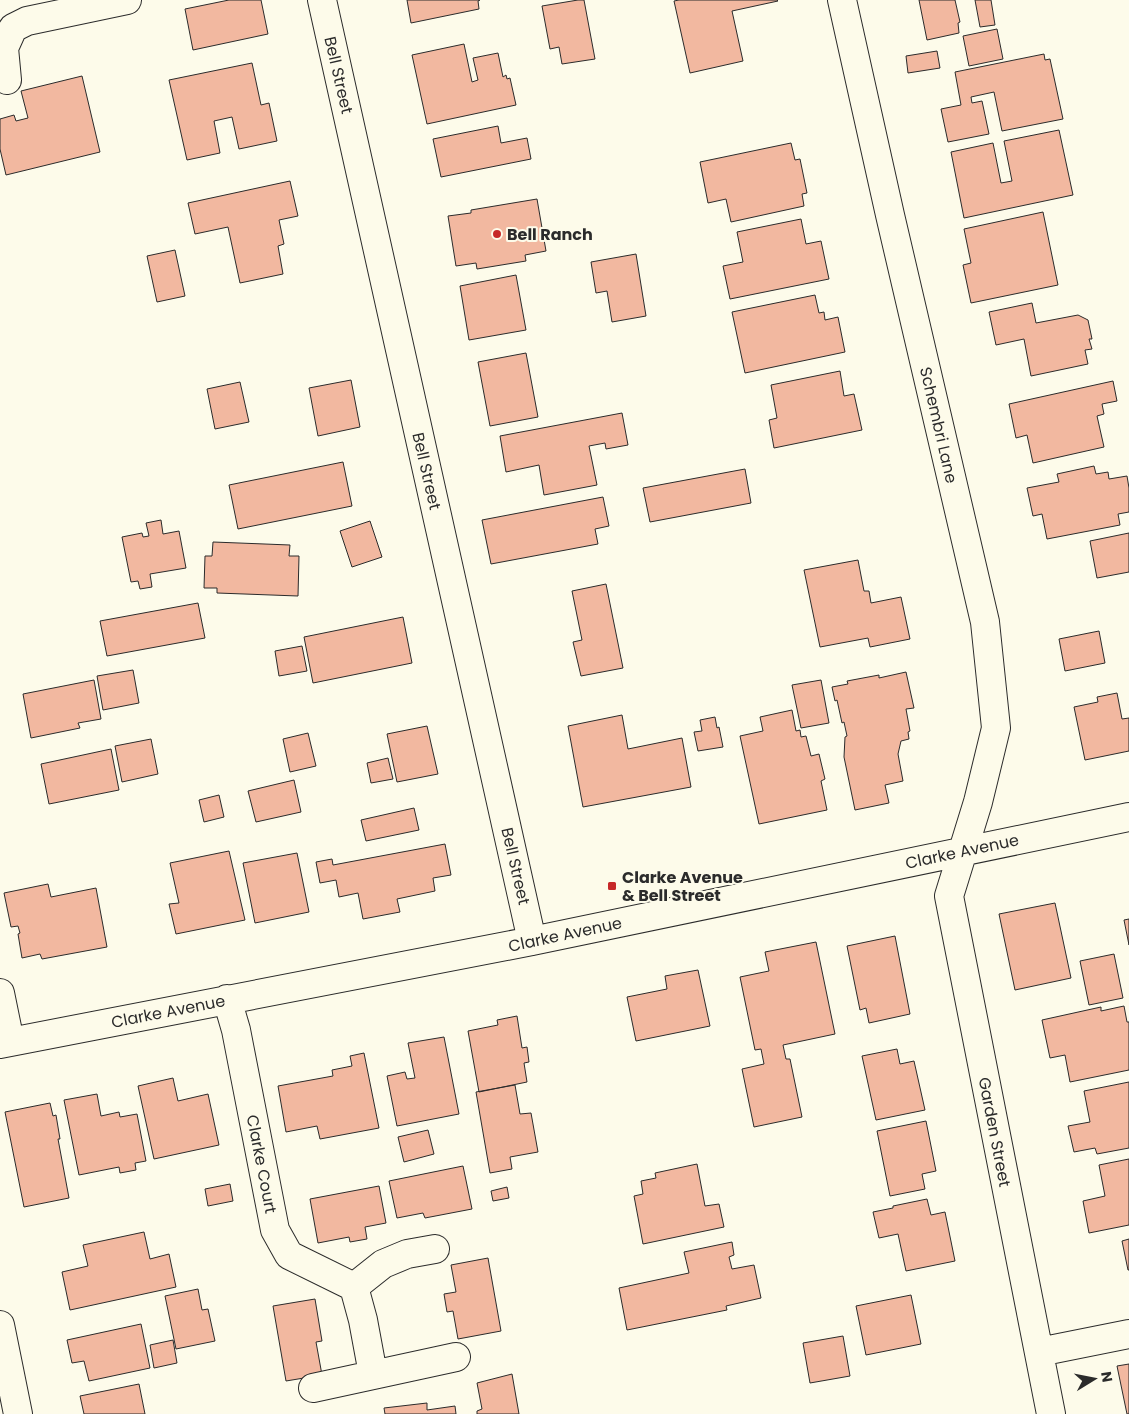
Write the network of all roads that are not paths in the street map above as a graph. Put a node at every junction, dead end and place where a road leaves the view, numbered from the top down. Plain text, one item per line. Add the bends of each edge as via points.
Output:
1 (127, 0) edge
2 (322, 0) edge
3 (842, 0) edge
4 (7, 80) dead end
5 (1129, 817) edge
6 (963, 851) junction
7 (532, 941) junction
8 (0, 993) edge
9 (228, 999) junction
10 (5, 1043) edge
11 (435, 1249) dead end
12 (354, 1287) junction
13 (0, 1325) edge
14 (1129, 1334) edge
15 (1039, 1352) junction
16 (456, 1357) dead end
17 (373, 1374) junction
18 (313, 1388) dead end
19 (18, 1414) edge
20 (1051, 1414) edge

1 - 4 street via 27,21 13,28 4,48
2 - 7 street, Bell Street
3 - 6 street, Schembri Lane via 985,622 996,728
5 - 6 street, Clarke Avenue
6 - 7 street, Clarke Avenue
6 - 15 street, Garden Street via 948,896
7 - 9 street, Clarke Avenue
8 - 10 street
9 - 10 street, Clarke Avenue
9 - 12 street, Clarke Court via 275,1230 289,1255
11 - 12 street via 407,1254 383,1264
12 - 17 street
13 - 19 street
14 - 15 street
15 - 20 street, Garden Street
16 - 17 street
17 - 18 street

